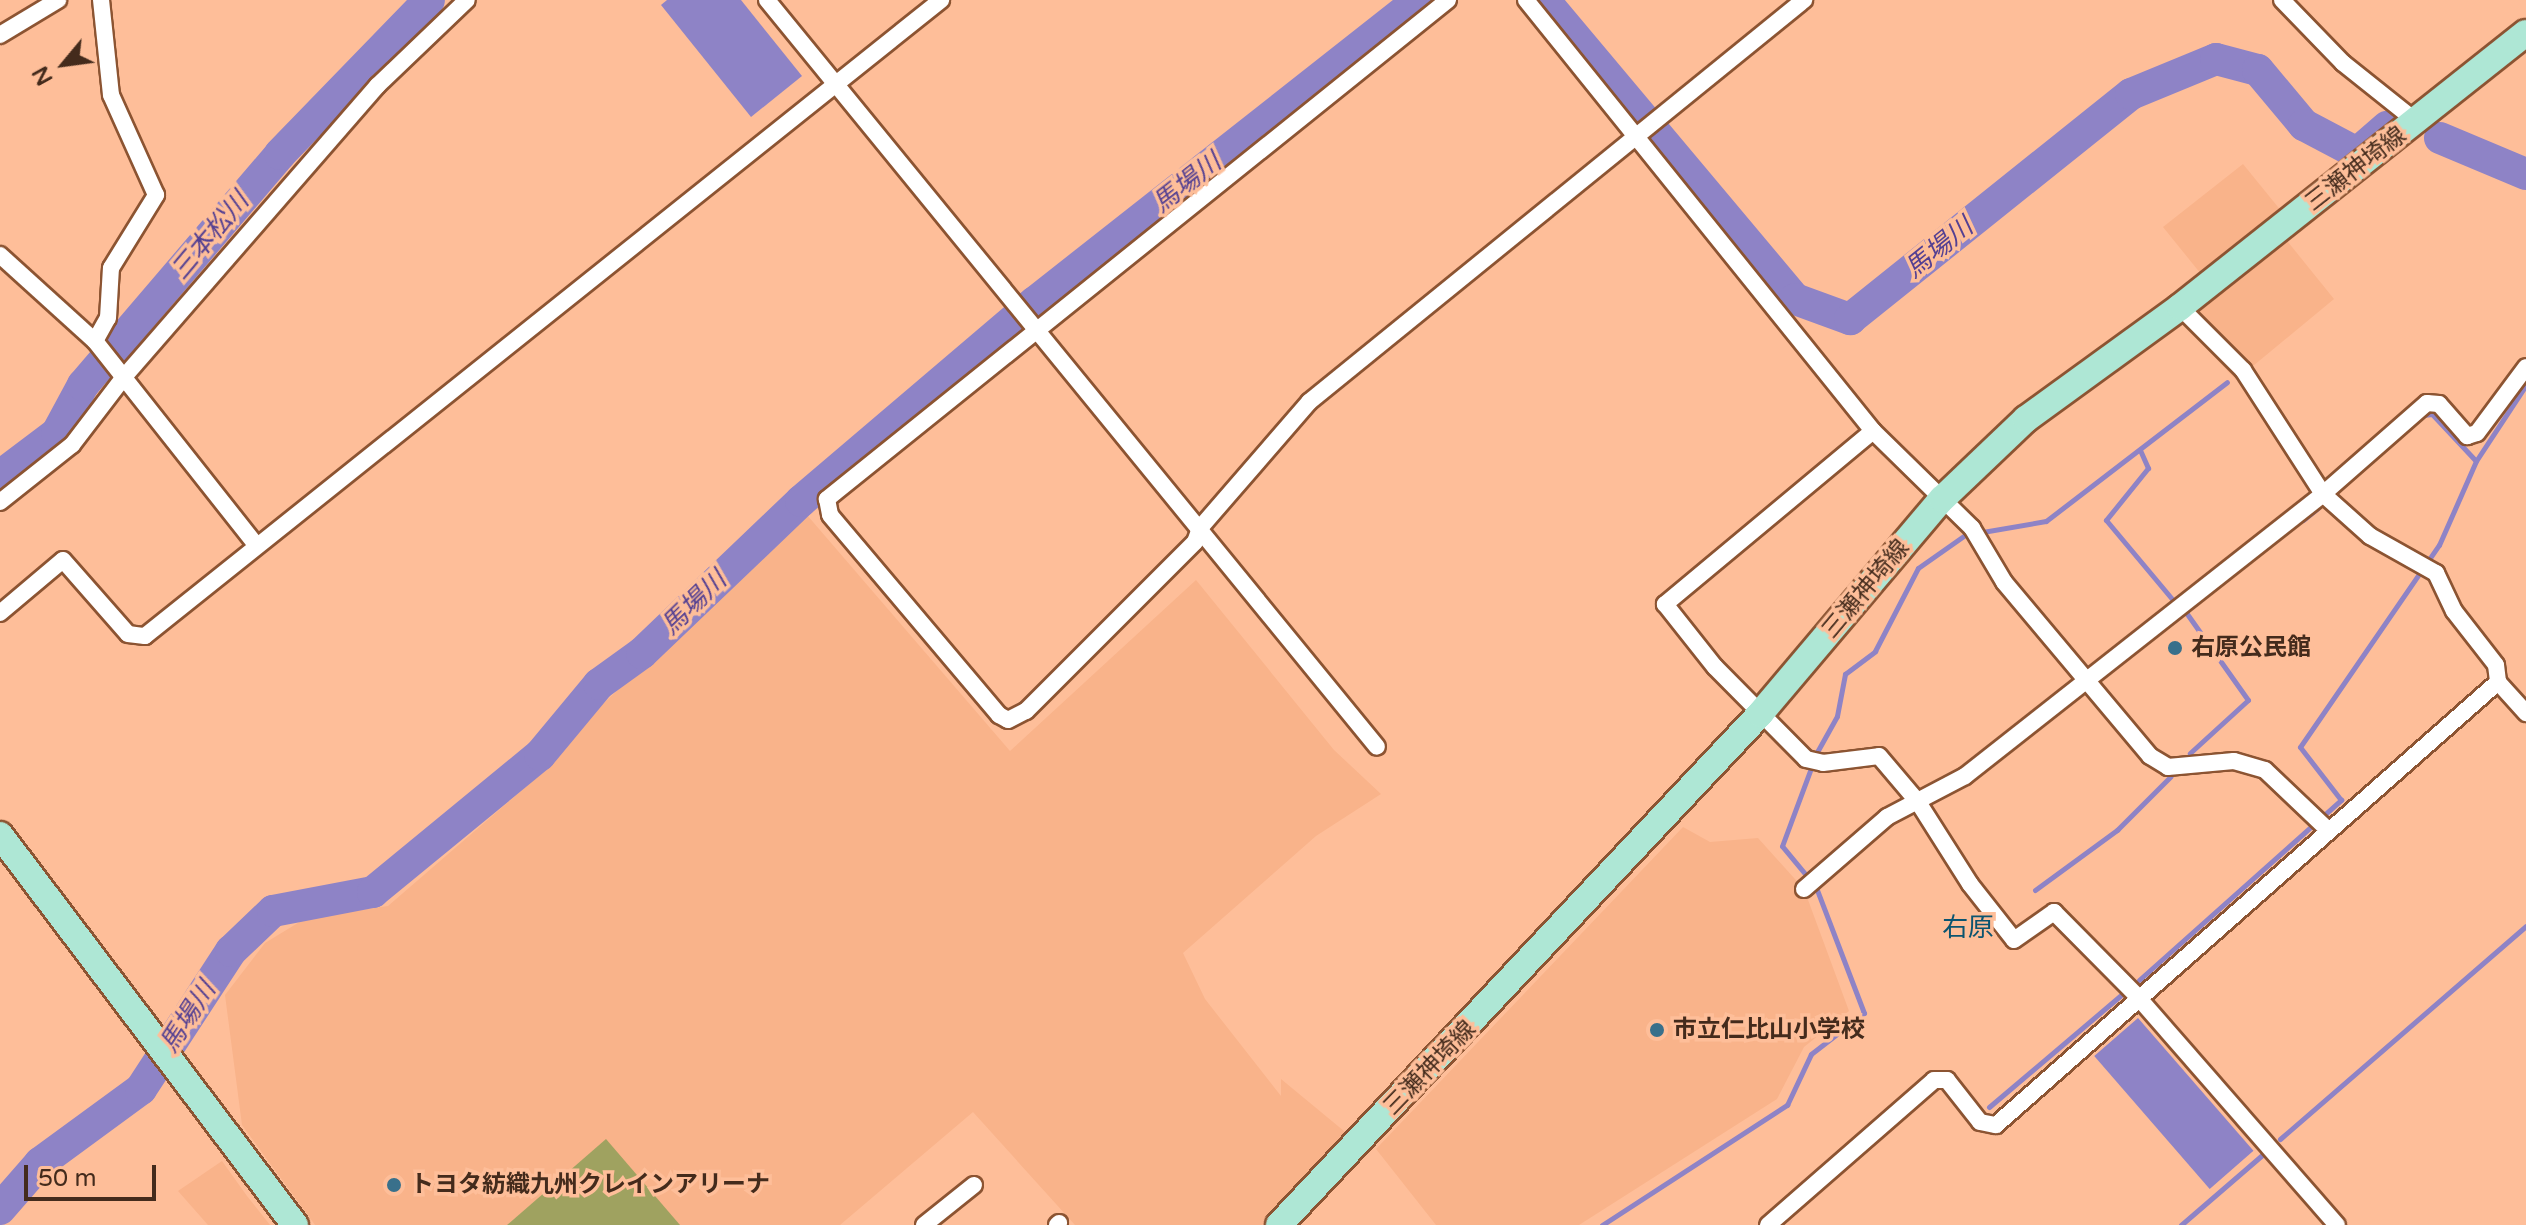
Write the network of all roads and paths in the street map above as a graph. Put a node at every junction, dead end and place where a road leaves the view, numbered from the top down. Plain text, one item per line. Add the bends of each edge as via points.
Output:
1 (58, 0) edge
2 (101, 0) edge
3 (467, 0) edge
4 (767, 0) edge
5 (941, 0) edge
6 (1448, 0) edge
7 (1526, 0) edge
8 (1804, 0) edge
9 (2282, 0) edge
10 (2526, 33) edge
11 (0, 35) edge
12 (834, 82) junction
13 (2417, 122) junction
14 (1635, 137) junction
15 (0, 255) edge
16 (2180, 307) junction
17 (1035, 327) junction
18 (95, 341) junction
19 (2526, 367) edge
20 (124, 377) junction
21 (1873, 431) junction
22 (2323, 494) junction
23 (1942, 499) junction
24 (0, 502) edge
25 (1200, 528) junction
26 (257, 546) junction
27 (0, 613) edge
28 (2087, 680) junction
29 (2498, 682) junction
30 (2526, 713) edge
31 (1760, 714) junction
32 (1377, 747) dead end
33 (1918, 802) junction
34 (2327, 829) junction
35 (0, 835) edge
36 (1804, 889) dead end
37 (2137, 996) junction
38 (974, 1185) dead end
39 (295, 1225) edge
40 (924, 1225) edge
41 (1279, 1225) edge
42 (1768, 1225) edge
43 (2337, 1225) edge

1 - 11 street
2 - 18 street via 111,95 156,195 111,268 108,318
3 - 20 street via 377,86
4 - 12 street
5 - 12 street
6 - 17 street
7 - 14 street
8 - 14 street
9 - 13 street via 2343,63
10 - 13 main road, 三瀬神埼線
12 - 17 street
12 - 26 street
13 - 16 main road, 三瀬神埼線
14 - 21 street
14 - 25 street via 1309,402
15 - 18 street
16 - 22 street via 2243,370
16 - 23 main road, 三瀬神埼線 via 2026,419
17 - 25 street
17 - 25 street via 834,492 827,499 830,515 1008,720 1038,700 1195,542
18 - 20 street
19 - 22 street via 2477,433 2467,436 2439,404 2427,403
20 - 24 street via 72,445
20 - 26 street
21 - 23 street
21 - 31 street via 1665,604
22 - 28 street
22 - 29 street via 2370,536 2425,564 2496,665
23 - 28 street via 1972,528 2004,582
23 - 31 main road, 三瀬神埼線
25 - 32 street
26 - 27 street via 145,636 128,634 63,560
28 - 33 street via 1965,776
28 - 34 street via 2150,756 2168,767 2234,761 2265,770
29 - 30 street
29 - 34 street
31 - 33 street via 1806,759 1823,763 1879,756
31 - 41 main road, 三瀬神埼線
33 - 36 street via 1887,817
33 - 37 street via 1970,884 2014,940 2054,912
34 - 37 street
35 - 39 main road
37 - 42 street via 1996,1125 1980,1122 1947,1080 1934,1080
37 - 43 street
38 - 40 street

